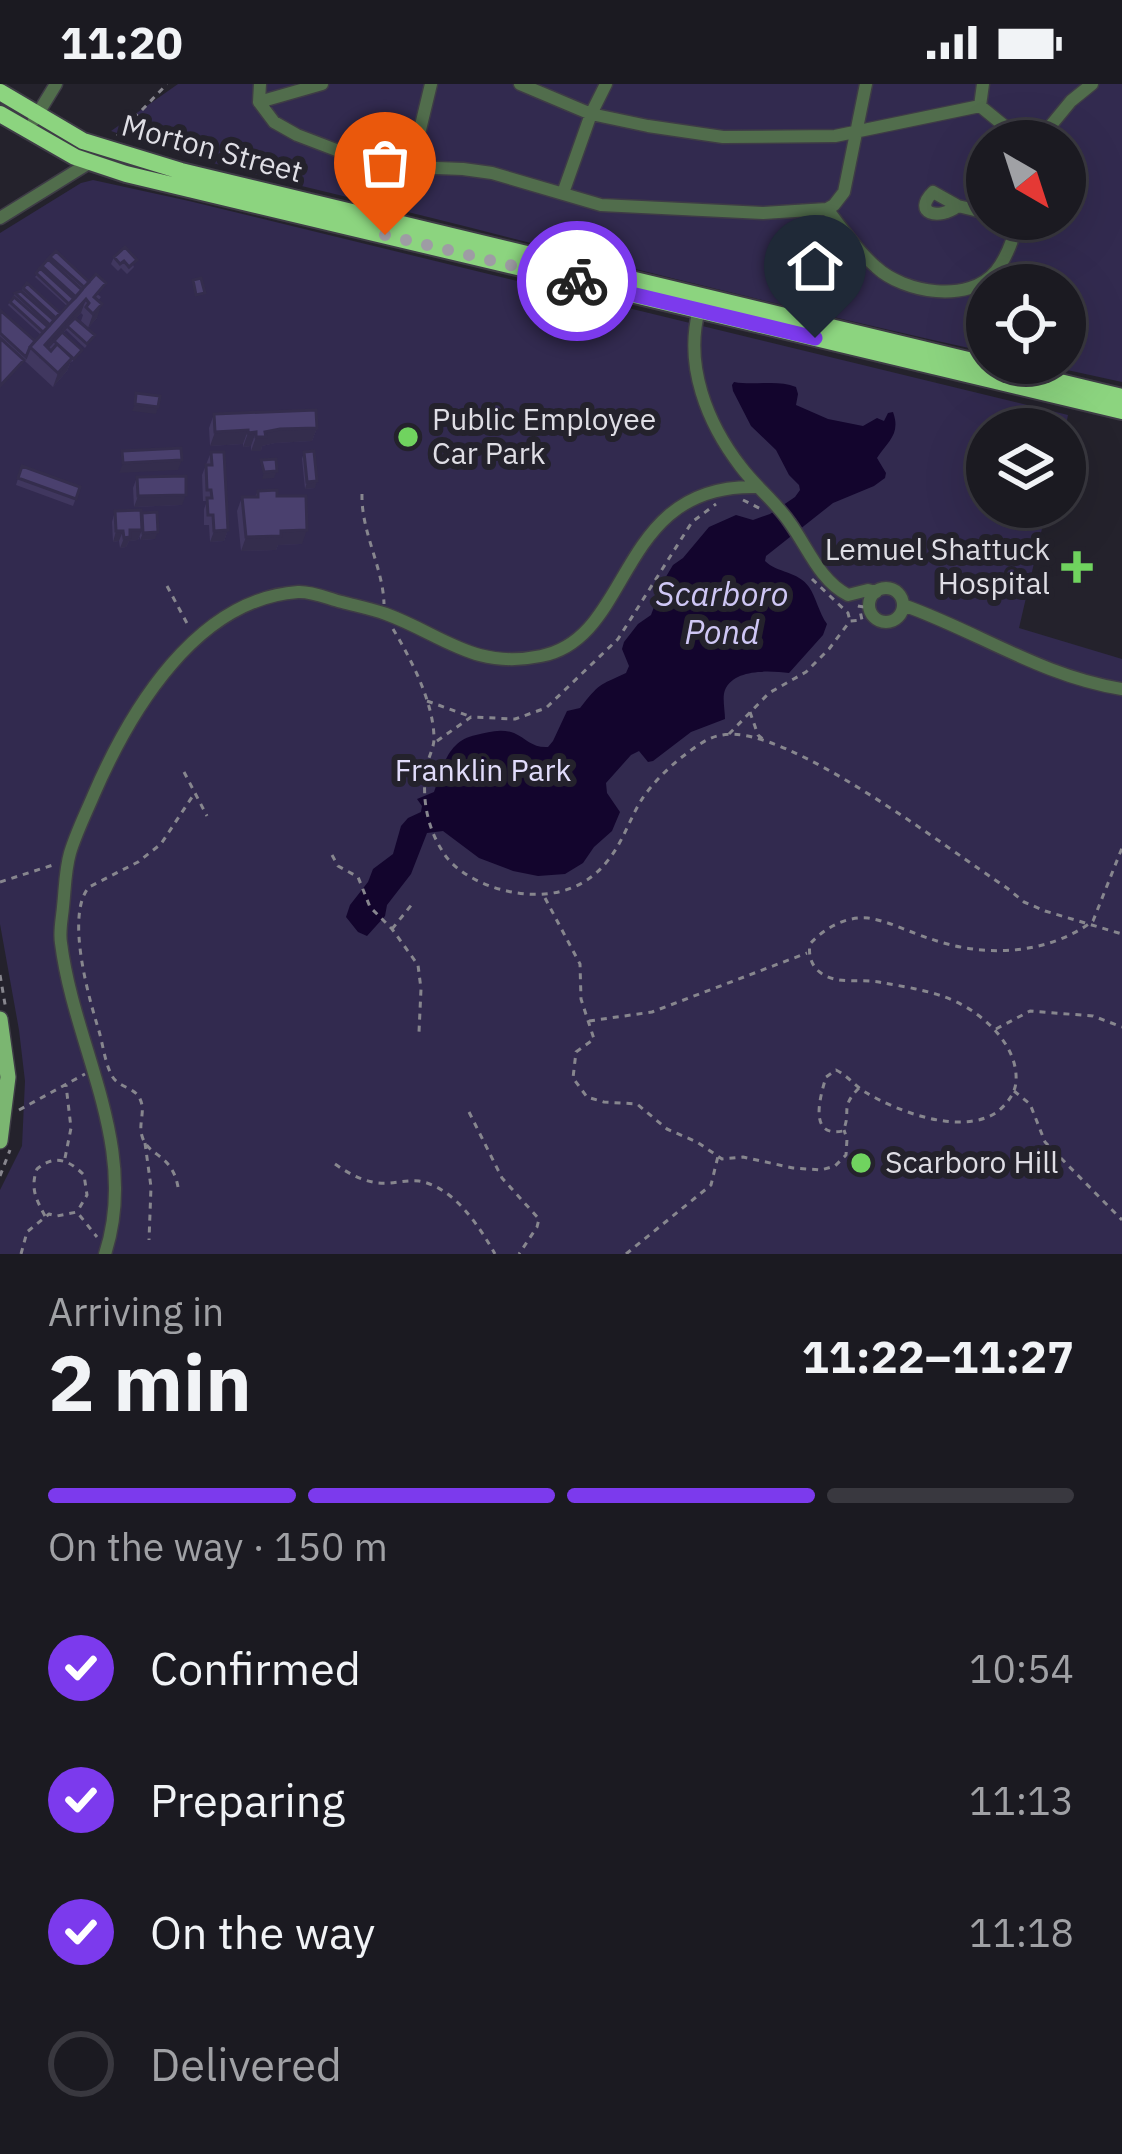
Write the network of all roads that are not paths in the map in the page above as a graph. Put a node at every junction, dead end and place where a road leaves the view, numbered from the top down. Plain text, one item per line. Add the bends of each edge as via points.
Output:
1 (56, 84) edge
2 (260, 84) edge
3 (322, 84) edge
4 (431, 84) edge
5 (520, 84) edge
6 (606, 84) edge
7 (866, 84) edge
8 (983, 84) edge
9 (1092, 84) edge
10 (0, 92) edge
11 (259, 102) junction
12 (980, 106) junction
13 (0, 114) edge
14 (591, 114) junction
15 (997, 120) edge
16 (1055, 120) edge
17 (32, 123) junction
18 (858, 131) junction
19 (89, 163) junction
20 (411, 167) junction
21 (563, 194) junction
22 (958, 206) dead end
23 (966, 208) edge
24 (826, 209) junction
25 (0, 218) edge
26 (1013, 240) edge
27 (699, 310) junction
28 (1122, 397) edge
29 (1122, 411) edge
30 (758, 488) junction
31 (876, 592) junction
32 (903, 605) junction
33 (1122, 689) edge
34 (0, 1019) edge
35 (1, 1135) edge
36 (101, 1249) edge

1 - 17 street
2 - 11 street
3 - 11 street
4 - 20 street
5 - 14 street
6 - 14 street
7 - 18 street
8 - 12 street
9 - 16 street
10 - 17 highway, Morton Street
11 - 20 street via 297,135
12 - 15 street
12 - 18 street
13 - 17 highway, Morton Street
14 - 18 street via 724,137
14 - 21 street
17 - 19 highway, Morton Street
17 - 28 highway, Morton Street via 181,171
18 - 24 street via 844,192
19 - 25 street
19 - 27 highway, Morton Street
20 - 21 street via 492,173
21 - 24 street via 631,208
22 - 23 street
24 - 26 street via 878,269 922,291 965,291 994,274
27 - 29 highway, Morton Street
27 - 30 street via 693,348 712,422
30 - 31 street via 841,592
30 - 36 street via 703,494 664,519 594,620 557,652 490,657 384,614 302,592 211,626 159,678 115,747 68,860 60,939 113,1150 116,1204
31 - 32 street via 895,591
31 - 32 street via 863,606 878,620 898,617
32 - 33 street via 1050,671
34 - 35 main road via 8,1077

